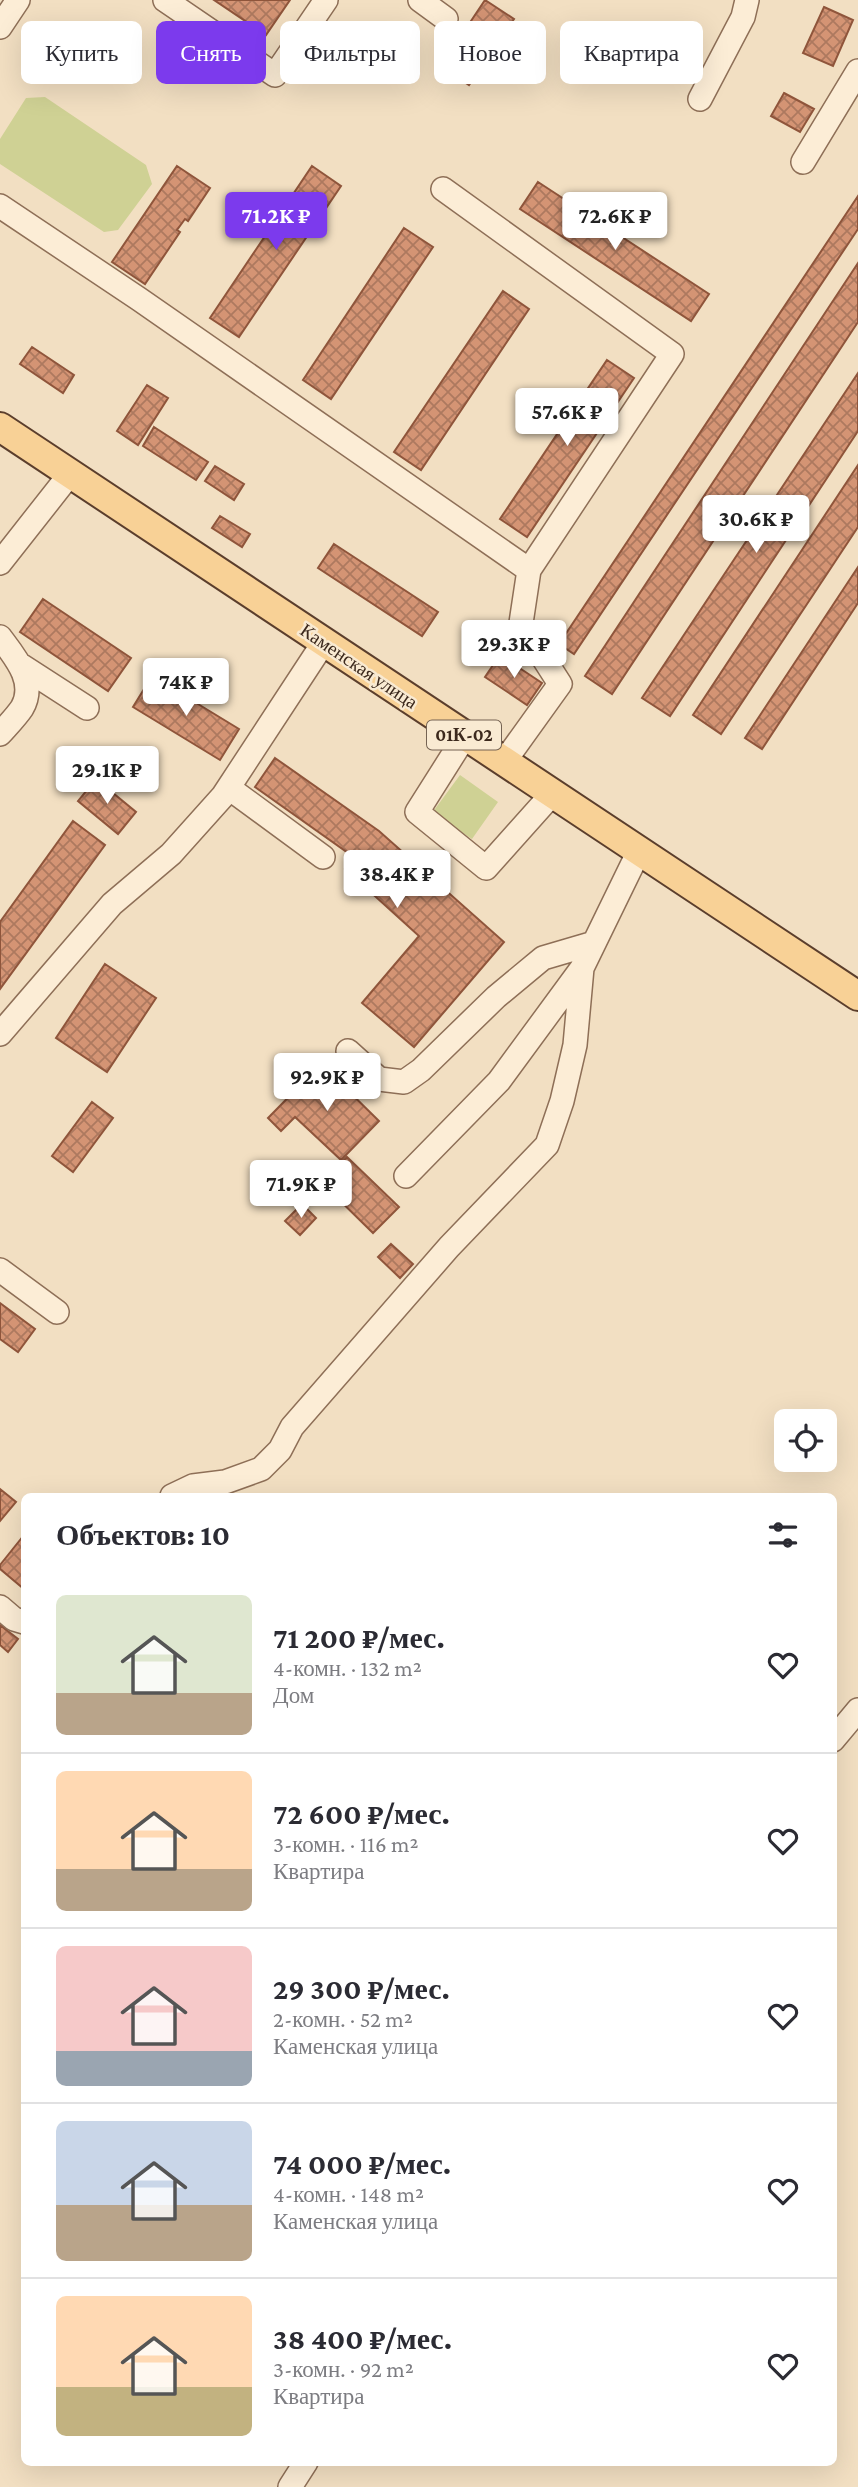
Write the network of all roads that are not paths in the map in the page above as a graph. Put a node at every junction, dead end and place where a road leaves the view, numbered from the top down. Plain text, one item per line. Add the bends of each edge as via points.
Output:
1 (18, 0) edge
2 (165, 0) edge
3 (326, 0) edge
4 (420, 0) edge
5 (747, 0) edge
6 (446, 19) dead end
7 (0, 27) edge
8 (858, 71) edge
9 (700, 99) dead end
10 (803, 162) dead end
11 (443, 189) dead end
12 (0, 206) edge
13 (0, 427) edge
14 (70, 474) junction
15 (0, 563) edge
16 (529, 569) junction
17 (0, 637) edge
18 (324, 642) junction
19 (22, 666) junction
20 (87, 708) dead end
21 (0, 734) edge
22 (465, 736) junction
23 (504, 762) junction
24 (229, 788) junction
25 (553, 793) junction
26 (639, 851) junction
27 (323, 857) dead end
28 (594, 943) junction
29 (582, 968) junction
30 (858, 996) edge
31 (0, 1034) edge
32 (348, 1051) dead end
33 (406, 1176) dead end
34 (0, 1270) edge
35 (57, 1312) dead end
36 (178, 1493) edge
37 (0, 1607) edge
38 (21, 1621) edge
39 (858, 1710) edge
40 (837, 1735) edge
41 (303, 2466) edge
42 (290, 2487) edge

1 - 7 street
2 - 3 street via 275,75
4 - 6 street
5 - 9 street via 744,17
8 - 10 street
11 - 16 street via 672,354
12 - 16 street
13 - 14 main road, Каменская улица / 01К-02
14 - 15 street
14 - 18 main road, Каменская улица / 01К-02
16 - 23 street via 521,623 560,684
17 - 19 street
18 - 22 main road, Каменская улица / 01К-02
18 - 24 street
19 - 20 street
19 - 21 street via 27,683 23,706
22 - 23 main road, Каменская улица / 01К-02
22 - 25 street via 417,812 486,868
23 - 25 main road, Каменская улица / 01К-02
24 - 27 street
24 - 31 street via 171,854 113,904
25 - 26 main road, Каменская улица / 01К-02
26 - 28 street
26 - 30 main road, Каменская улица / 01К-02
28 - 29 street
28 - 32 street via 544,958 404,1082 379,1079
29 - 33 street via 499,1080
29 - 36 street via 575,1045 547,1145 449,1247 261,1469
34 - 35 street
37 - 38 street
39 - 40 street
41 - 42 street

